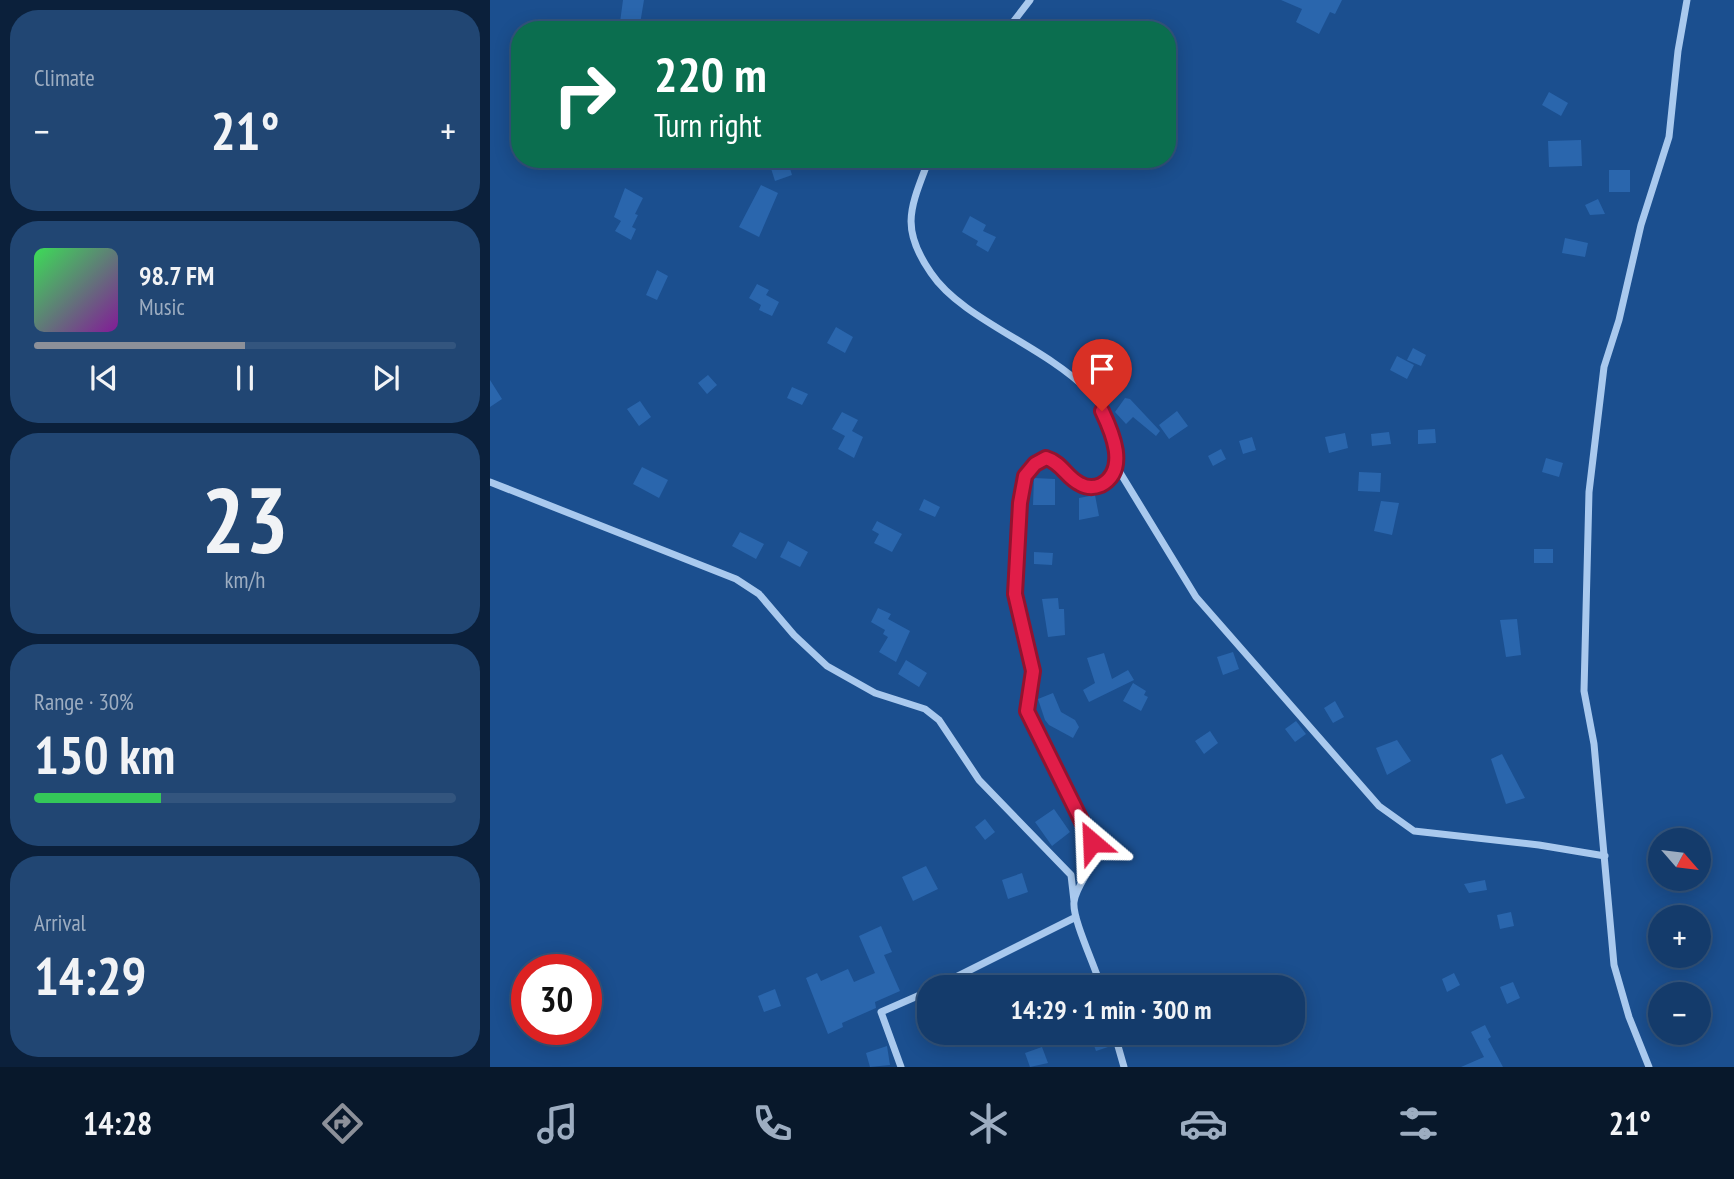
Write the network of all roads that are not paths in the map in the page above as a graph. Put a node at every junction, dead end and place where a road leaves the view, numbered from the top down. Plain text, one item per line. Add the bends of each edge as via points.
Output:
1 (1030, 0) edge
2 (1687, 0) edge
3 (1014, 21) edge
4 (926, 168) edge
5 (1116, 466) junction
6 (490, 482) edge
7 (1605, 856) junction
8 (1074, 901) junction
9 (1076, 917) junction
10 (960, 975) edge
11 (1097, 975) edge
12 (917, 996) edge
13 (1118, 1045) edge
14 (901, 1067) edge
15 (1124, 1067) edge
16 (1649, 1067) edge

1 - 3 street
2 - 7 street via 1669,137 1604,367 1594,436 1584,691
4 - 5 street via 909,225 931,273 958,302 1057,365 1092,393 1117,448
5 - 7 street via 1196,597 1379,806 1414,831
5 - 8 street via 1106,482 1095,488 1081,485 1059,462 1046,458 1025,476 1020,503 1015,594 1033,671 1027,711 1096,852
6 - 8 street via 736,579 759,594 827,666 875,693 925,709 954,739 979,780 1070,875
7 - 16 street via 1614,965
8 - 9 street
9 - 10 street
9 - 11 street
12 - 14 street via 881,1012
13 - 15 street

